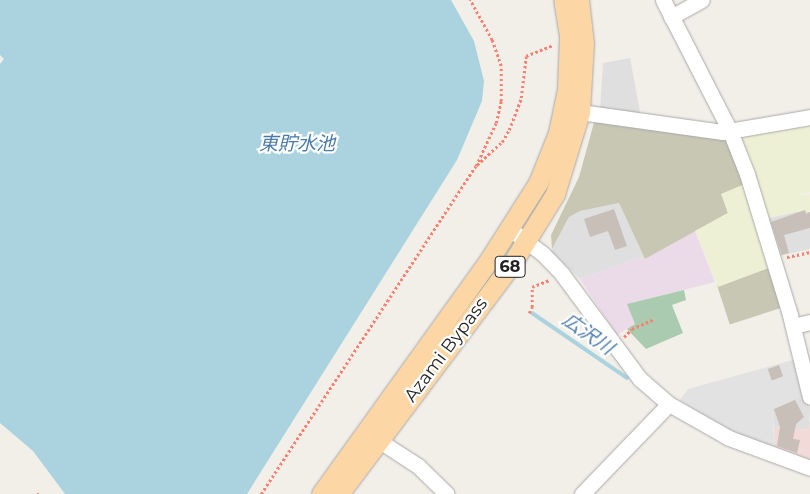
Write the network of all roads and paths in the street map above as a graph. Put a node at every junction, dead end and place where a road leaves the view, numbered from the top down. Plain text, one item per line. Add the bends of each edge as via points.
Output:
1 (470, 0) edge
2 (564, 0) edge
3 (579, 0) edge
4 (663, 0) edge
5 (702, 0) edge
6 (671, 17) junction
7 (556, 44) dead end
8 (580, 112) junction
9 (810, 117) edge
10 (730, 131) junction
11 (476, 166) junction
12 (510, 229) junction
13 (527, 241) junction
14 (810, 252) edge
15 (773, 260) junction
16 (562, 274) junction
17 (528, 313) dead end
18 (654, 319) dead end
19 (810, 322) edge
20 (793, 326) junction
21 (624, 339) dead end
22 (810, 397) edge
23 (669, 404) junction
24 (378, 440) junction
25 (810, 468) edge
26 (583, 491) edge
27 (37, 494) edge
28 (41, 494) edge
29 (261, 494) edge
30 (321, 494) edge
31 (339, 494) edge
32 (447, 494) edge

1 - 11 path via 492,40 501,66 502,81 496,123
2 - 12 main road, Azami Bypass / 68 via 569,68 560,125 538,182
3 - 8 main road, Azami Bypass / 68 via 584,52
4 - 6 street
5 - 6 street
6 - 10 street
7 - 11 path via 526,56 521,98 509,130 502,142
8 - 10 street
8 - 13 main road, Azami Bypass / 68 via 555,194
9 - 10 street
10 - 15 street via 751,186
11 - 29 path
12 - 13 street
12 - 30 main road, Azami Bypass / 68
13 - 16 street
13 - 24 main road, Azami Bypass / 68
14 - 15 path
15 - 20 street
16 - 17 path via 532,287 532,308
16 - 23 street via 640,379
18 - 21 path via 632,329
19 - 20 street
20 - 22 street via 805,387
23 - 25 street via 729,438
23 - 26 street
24 - 31 main road, Azami Bypass / 68
24 - 32 street via 418,466
27 - 28 path

